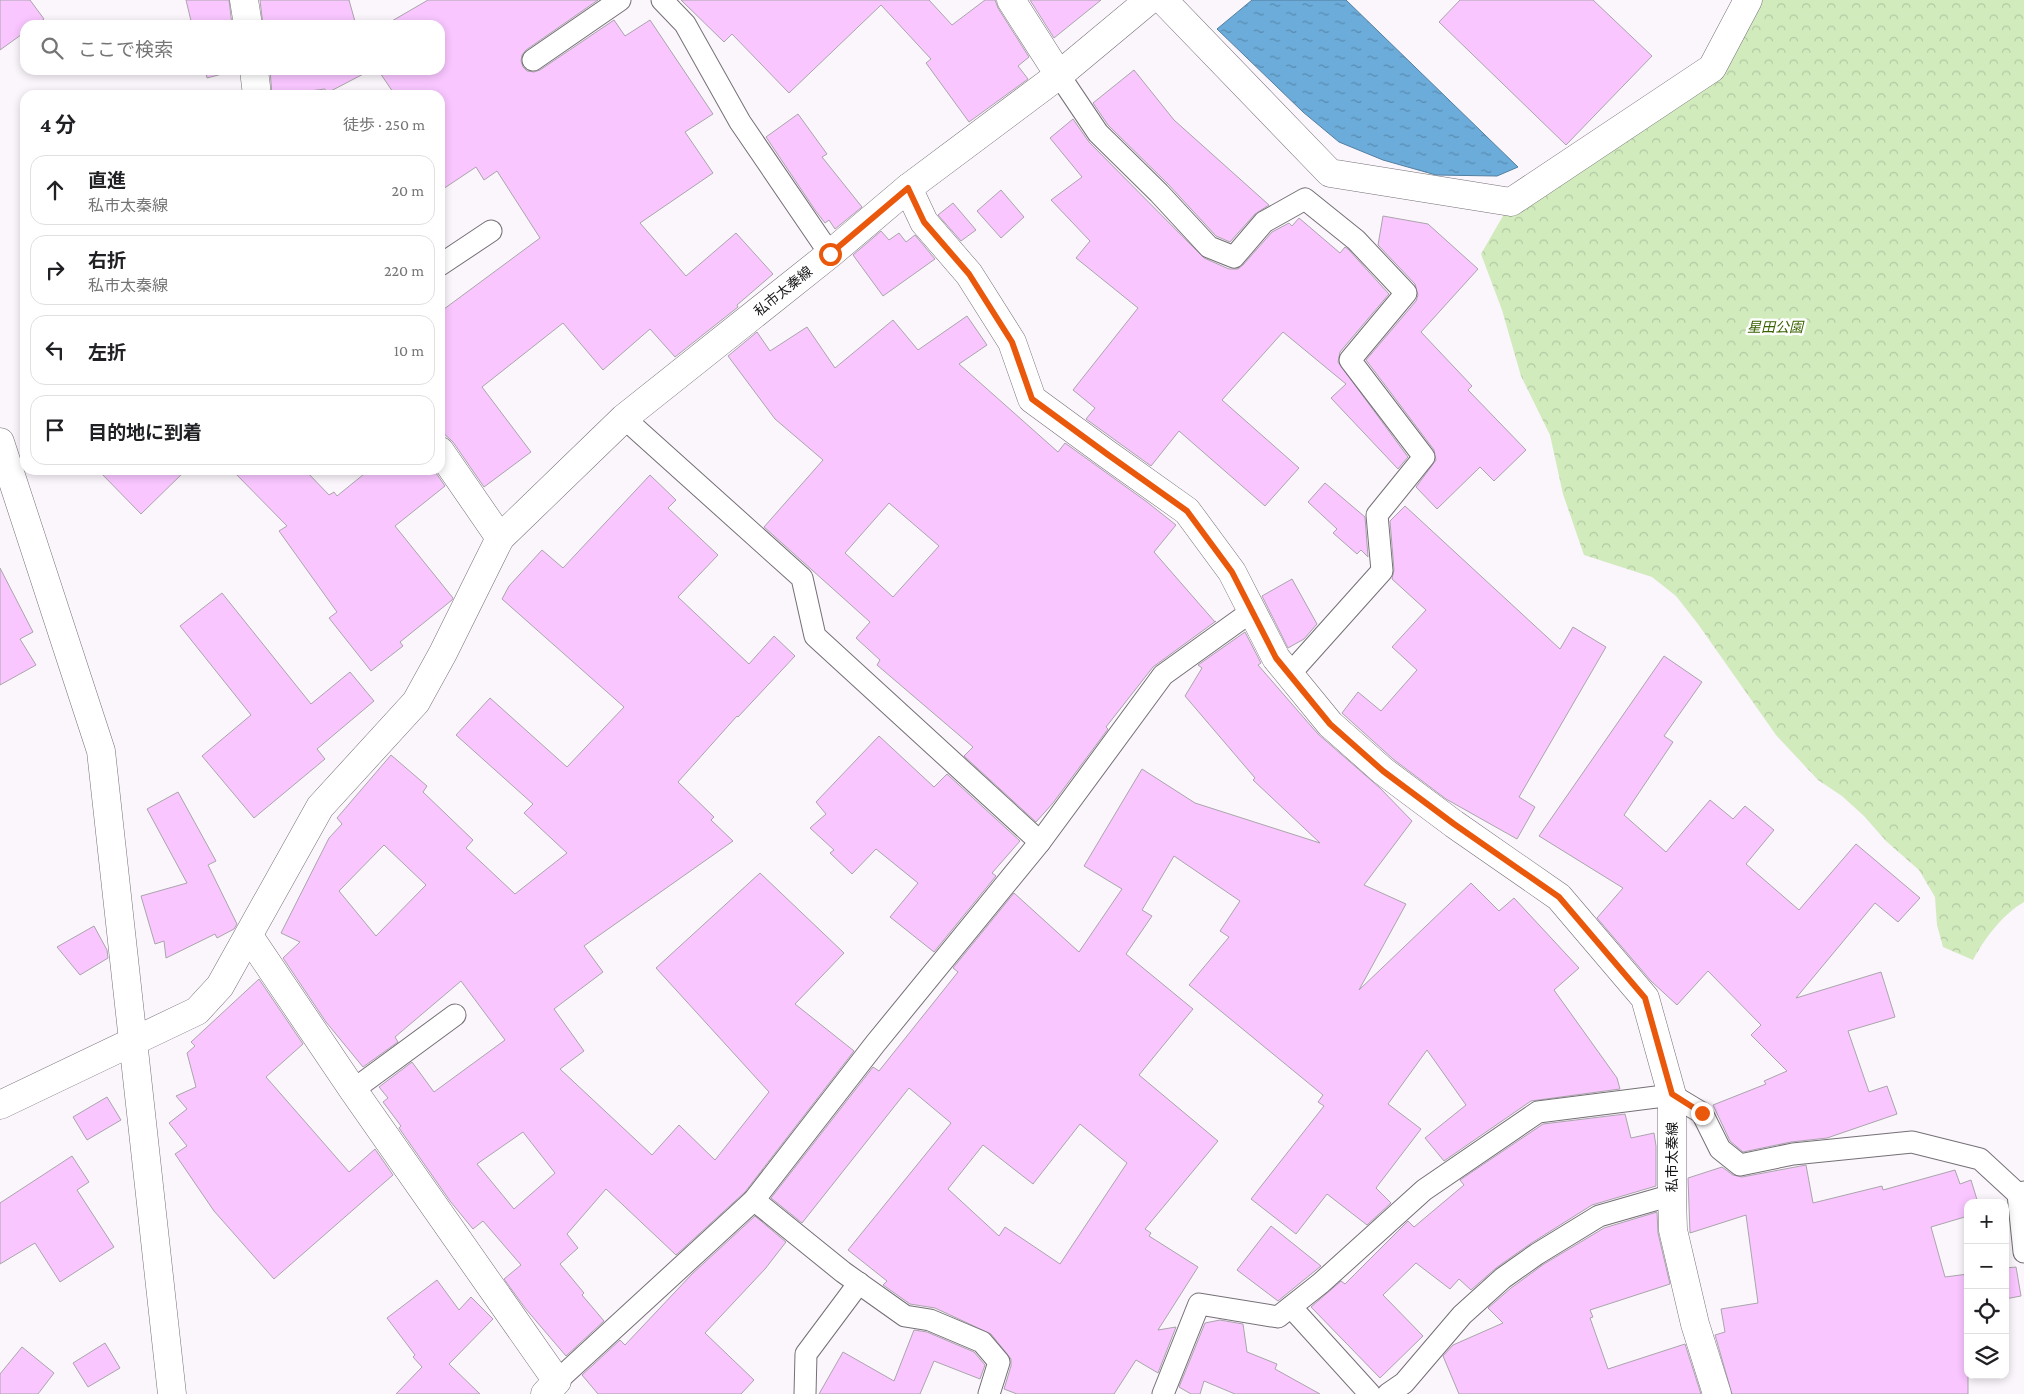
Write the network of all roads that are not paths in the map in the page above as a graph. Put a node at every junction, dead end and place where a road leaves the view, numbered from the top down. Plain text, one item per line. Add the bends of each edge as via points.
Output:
1 (244, 0) edge
2 (620, 0) edge
3 (662, 0) edge
4 (1011, 0) edge
5 (1149, 0) edge
6 (1163, 0) edge
7 (1748, 0) edge
8 (247, 20) edge
9 (533, 60) dead end
10 (255, 75) edge
11 (1058, 75) junction
12 (256, 90) edge
13 (908, 188) junction
14 (491, 232) dead end
15 (830, 254) junction
16 (445, 262) edge
17 (624, 418) junction
18 (0, 442) edge
19 (445, 458) edge
20 (500, 538) junction
21 (1252, 611) junction
22 (1288, 676) junction
23 (1040, 842) junction
24 (249, 936) junction
25 (455, 1015) dead end
26 (134, 1041) junction
27 (353, 1090) junction
28 (1672, 1094) junction
29 (0, 1105) edge
30 (2021, 1193) edge
31 (1672, 1195) junction
32 (754, 1200) junction
33 (2024, 1252) edge
34 (859, 1283) junction
35 (1291, 1307) junction
36 (551, 1388) edge
37 (172, 1394) edge
38 (805, 1394) edge
39 (989, 1394) edge
40 (1163, 1394) edge
41 (1370, 1394) edge
42 (1388, 1394) edge
43 (1716, 1394) edge

1 - 8 street
2 - 9 lane
3 - 15 lane via 685,24 740,122
4 - 11 street
5 - 11 street
6 - 7 street via 1330,173 1511,202 1712,68
10 - 12 street
11 - 13 street
11 - 22 lane via 1098,133 1209,246 1234,256 1264,222 1305,199 1356,240 1406,293 1350,360 1424,457 1377,515 1382,571
13 - 15 street, 私市太秦線
13 - 21 street, 私市太秦線 via 924,222 969,274 1012,342 1032,399 1187,511 1232,572
14 - 16 lane
15 - 17 street, 私市太秦線
17 - 20 street, 私市太秦線
17 - 23 lane via 802,578 816,636
18 - 26 street via 101,751
19 - 20 street
20 - 24 street, 私市太秦線 via 416,702 320,807
21 - 22 street, 私市太秦線
21 - 23 lane via 1163,675
22 - 28 street, 私市太秦線 via 1330,724 1383,771 1559,897 1645,998
23 - 32 lane via 875,1044
24 - 26 street, 私市太秦線 via 220,986 197,1011
24 - 27 street
25 - 27 lane
26 - 29 street, 私市太秦線
26 - 37 street
27 - 36 street
28 - 30 lane via 1702,1113 1720,1149 1740,1165 1793,1154 1912,1142 1980,1159
28 - 31 street, 私市太秦線
28 - 35 lane via 1538,1112 1424,1190
30 - 33 lane
31 - 42 lane via 1599,1216 1503,1278 1462,1315 1404,1383
31 - 43 street, 私市太秦線 via 1674,1230 1682,1268
32 - 34 lane
32 - 36 lane
34 - 38 lane via 806,1354
34 - 39 lane via 905,1316 930,1320 982,1342 999,1362
35 - 40 lane via 1278,1317 1199,1304
35 - 41 lane

